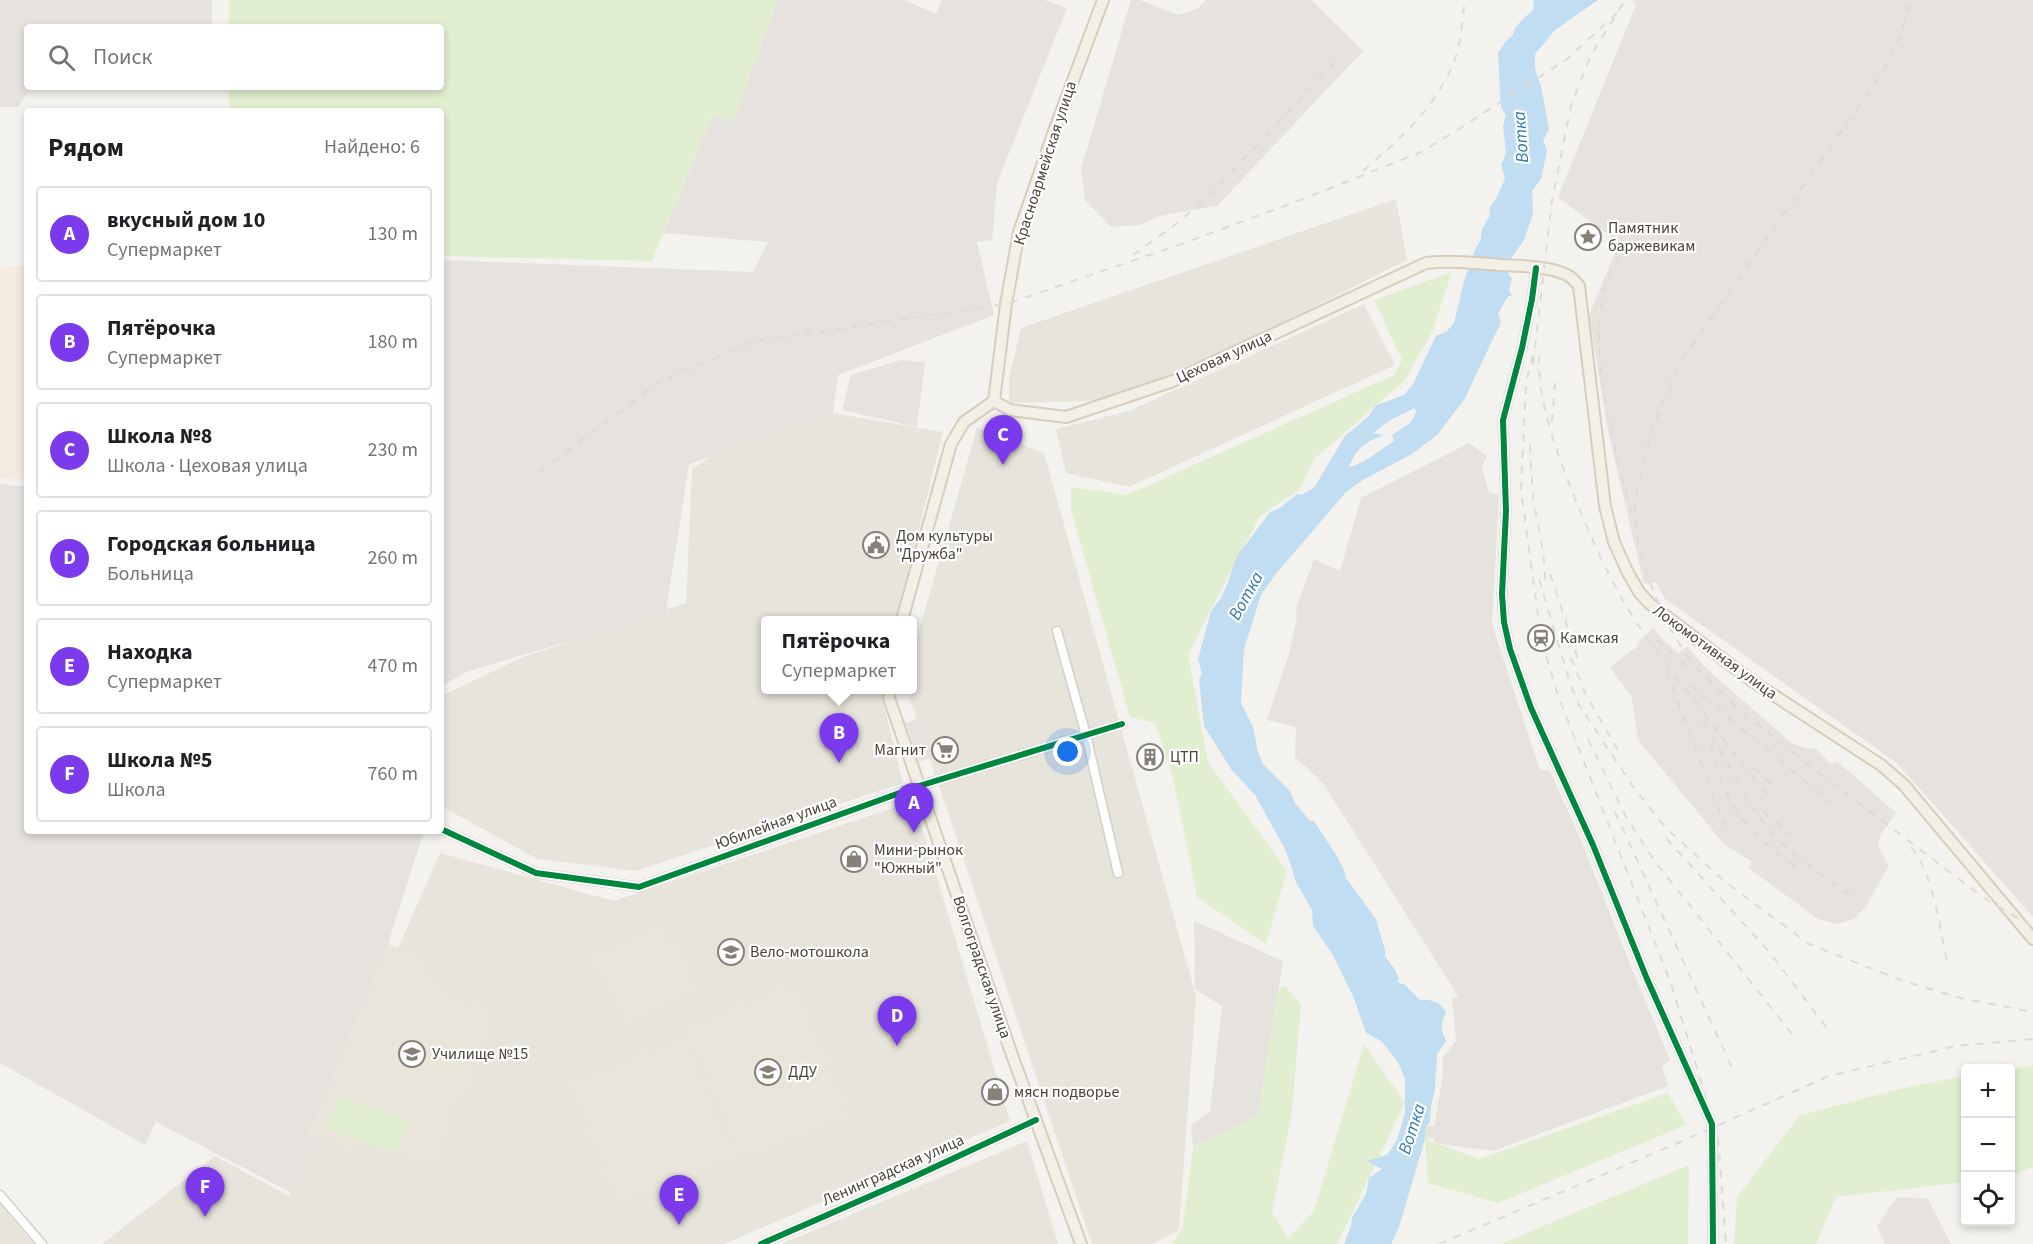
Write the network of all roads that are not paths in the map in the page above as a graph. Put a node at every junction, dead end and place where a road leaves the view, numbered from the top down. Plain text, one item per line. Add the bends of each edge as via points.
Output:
1 (1103, 0) edge
2 (1532, 267) junction
3 (994, 401) junction
4 (903, 616) edge
5 (1057, 631) dead end
6 (890, 694) edge
7 (1122, 724) dead end
8 (1086, 735) junction
9 (919, 786) junction
10 (444, 830) edge
11 (1118, 873) dead end
12 (2033, 939) edge
13 (1036, 1120) junction
14 (0, 1195) edge
15 (42, 1244) edge
16 (761, 1244) edge
17 (1081, 1244) edge
18 (1713, 1244) edge

1 - 3 main road, Красноармейская улица via 1019,232
2 - 3 main road, Цеховая улица via 1446,260 1426,263 1173,381 1066,417 1010,410
2 - 12 main road, Локомотивная улица via 1568,275 1579,286 1605,506 1614,542 1639,592 1663,615 1752,681 1904,784
2 - 18 street via 1528,319 1503,420 1504,622 1531,708 1712,1124
3 - 4 main road via 964,422 951,444
5 - 8 street
6 - 9 main road, Волгоградская улица
7 - 8 street, Юбилейная улица
8 - 9 street, Юбилейная улица
8 - 11 street
9 - 10 street, Юбилейная улица via 639,887 536,873
9 - 13 main road, Волгоградская улица
13 - 16 street, Ленинградская улица
13 - 17 main road, Волгоградская улица
14 - 15 street

